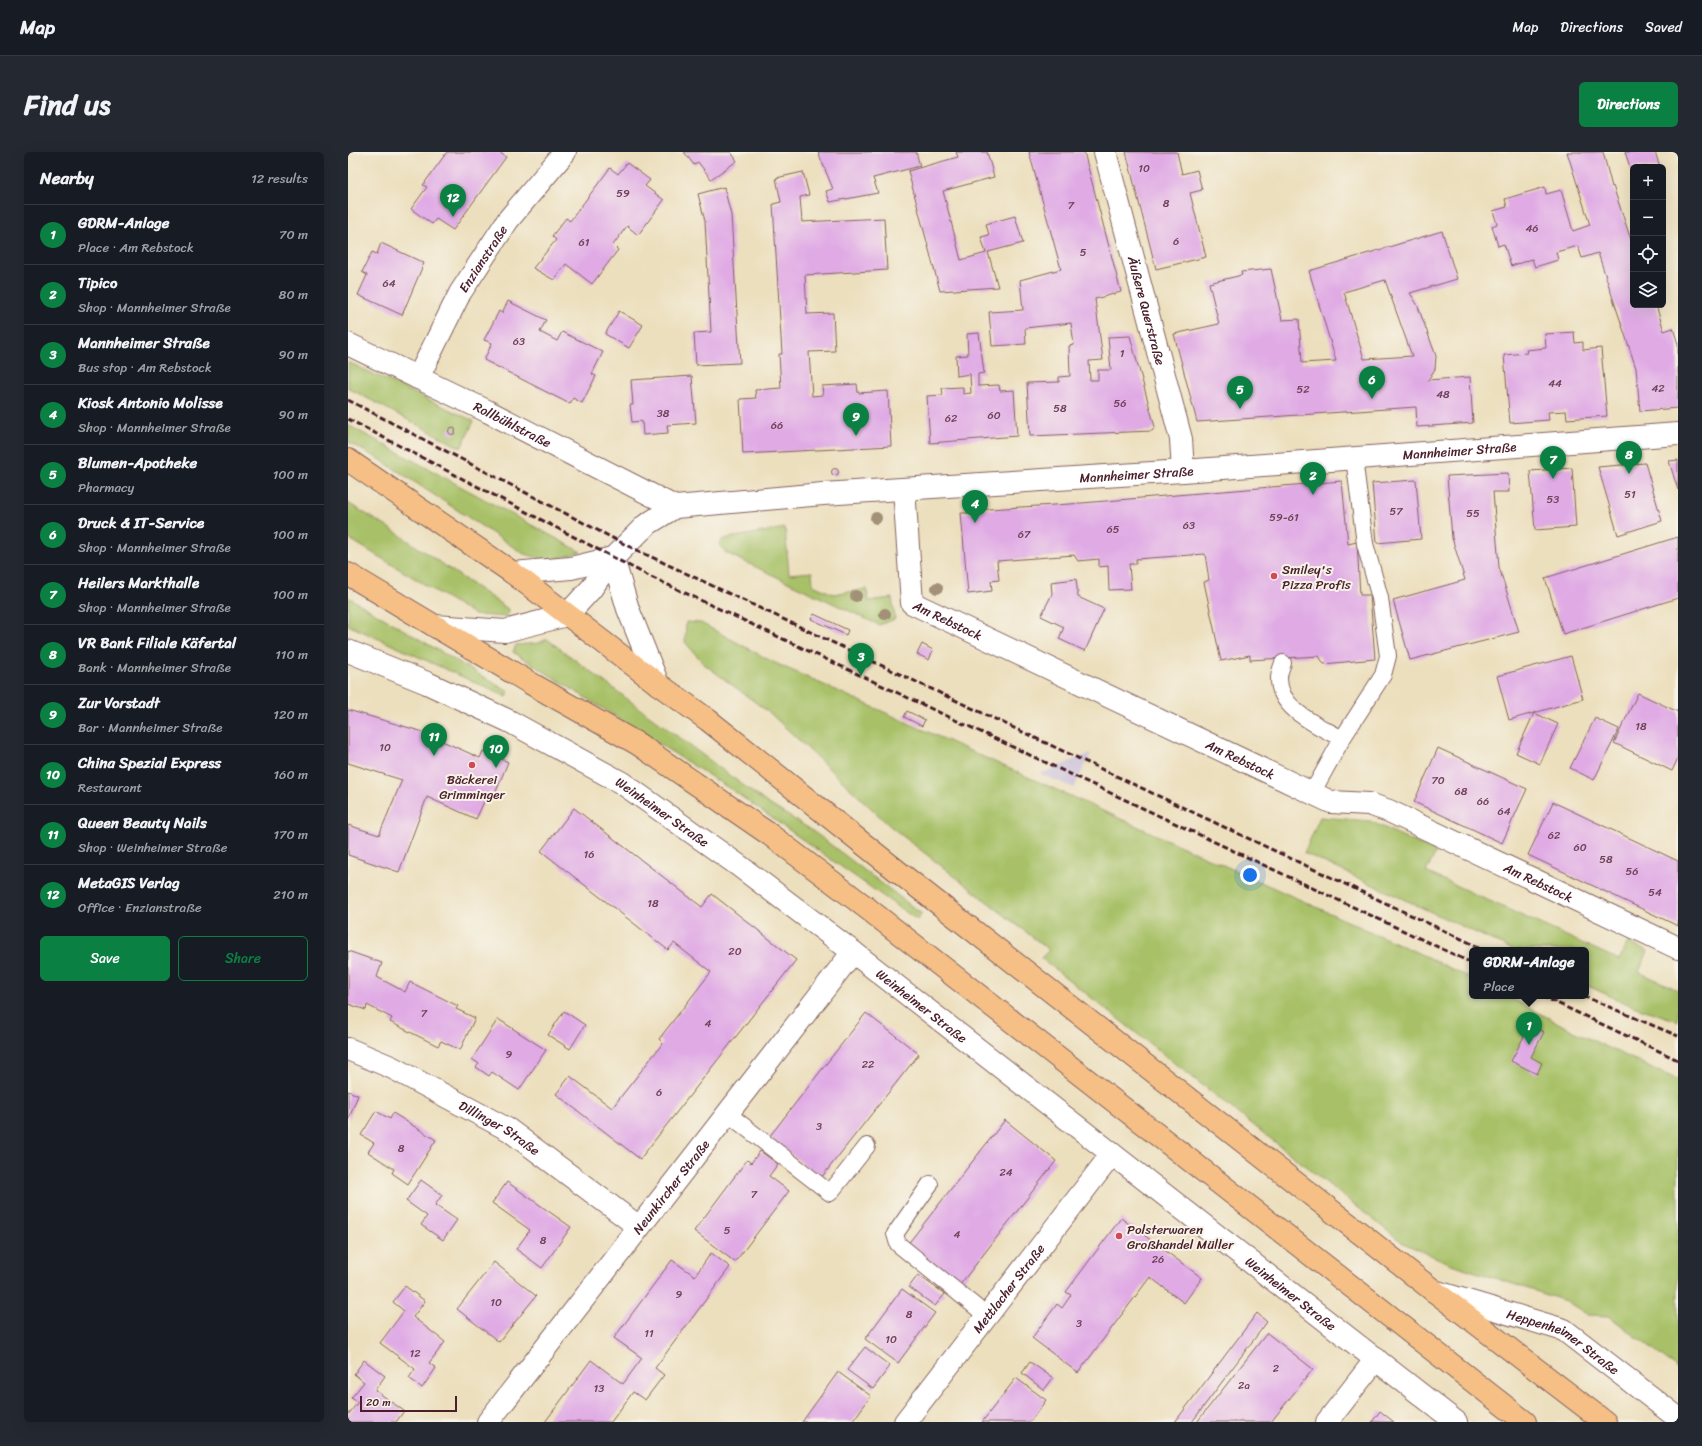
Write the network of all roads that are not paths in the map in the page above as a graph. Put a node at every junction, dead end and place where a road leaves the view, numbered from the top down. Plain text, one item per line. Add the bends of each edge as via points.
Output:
1 (565, 152) edge
2 (1105, 152) edge
3 (348, 344) edge
4 (418, 378) junction
5 (1678, 434) edge
6 (1354, 458) junction
7 (348, 460) edge
8 (1183, 471) junction
9 (904, 489) junction
10 (675, 507) junction
11 (614, 558) junction
12 (513, 573) junction
13 (348, 574) edge
14 (567, 615) junction
15 (435, 626) junction
16 (348, 651) edge
17 (1282, 663) dead end
18 (658, 684) junction
19 (1342, 739) junction
20 (1312, 793) junction
21 (1678, 948) edge
22 (853, 952) junction
23 (348, 1049) edge
24 (726, 1113) junction
25 (867, 1146) dead end
26 (1112, 1154) junction
27 (930, 1184) dead end
28 (639, 1226) junction
29 (1434, 1291) junction
30 (987, 1316) junction
31 (1376, 1359) junction
32 (1678, 1418) edge
33 (488, 1422) edge
34 (905, 1422) edge
35 (1327, 1422) edge
36 (1456, 1422) edge
37 (1525, 1422) edge
38 (1604, 1422) edge

1 - 4 street, Enzianstraße via 508,220 460,292
2 - 8 street, Äußere Querstraße via 1181,439
3 - 4 street, Rollbühlstraße
4 - 10 street, Rollbühlstraße
5 - 6 street, Mannheimer Straße
6 - 8 street, Mannheimer Straße
6 - 19 lane via 1365,544 1380,598 1388,656 1383,675
7 - 12 main road
8 - 9 street, Mannheimer Straße
9 - 10 street, Mannheimer Straße
9 - 20 street, Am Rebstock via 912,603
10 - 11 street, Mannheimer Straße via 646,525
11 - 12 street via 571,568
11 - 14 street, Mannheimer Straße
11 - 18 street via 628,609
12 - 14 main road
13 - 15 main road
14 - 15 street via 505,631
14 - 18 main road
15 - 37 main road via 638,744 769,834
16 - 22 street, Weinheimer Straße via 510,721 622,783 738,865
17 - 19 lane via 1279,678 1285,699 1306,718
18 - 29 main road via 708,720 895,870
19 - 20 lane
20 - 21 street, Am Rebstock via 1331,802 1370,804 1389,811
22 - 24 street, Neunkircher Straße
22 - 26 street, Weinheimer Straße
23 - 28 street, Dillinger Straße via 391,1066 509,1130
24 - 25 lane via 830,1193
24 - 28 street, Neunkircher Straße
26 - 30 street, Mettlacher Straße
26 - 31 street, Weinheimer Straße
27 - 30 lane via 896,1234 898,1244
28 - 33 street, Neunkircher Straße
29 - 32 street, Heppenheimer Straße via 1564,1330
29 - 38 main road
30 - 34 street, Mettlacher Straße
31 - 35 street
31 - 36 street, Weinheimer Straße

